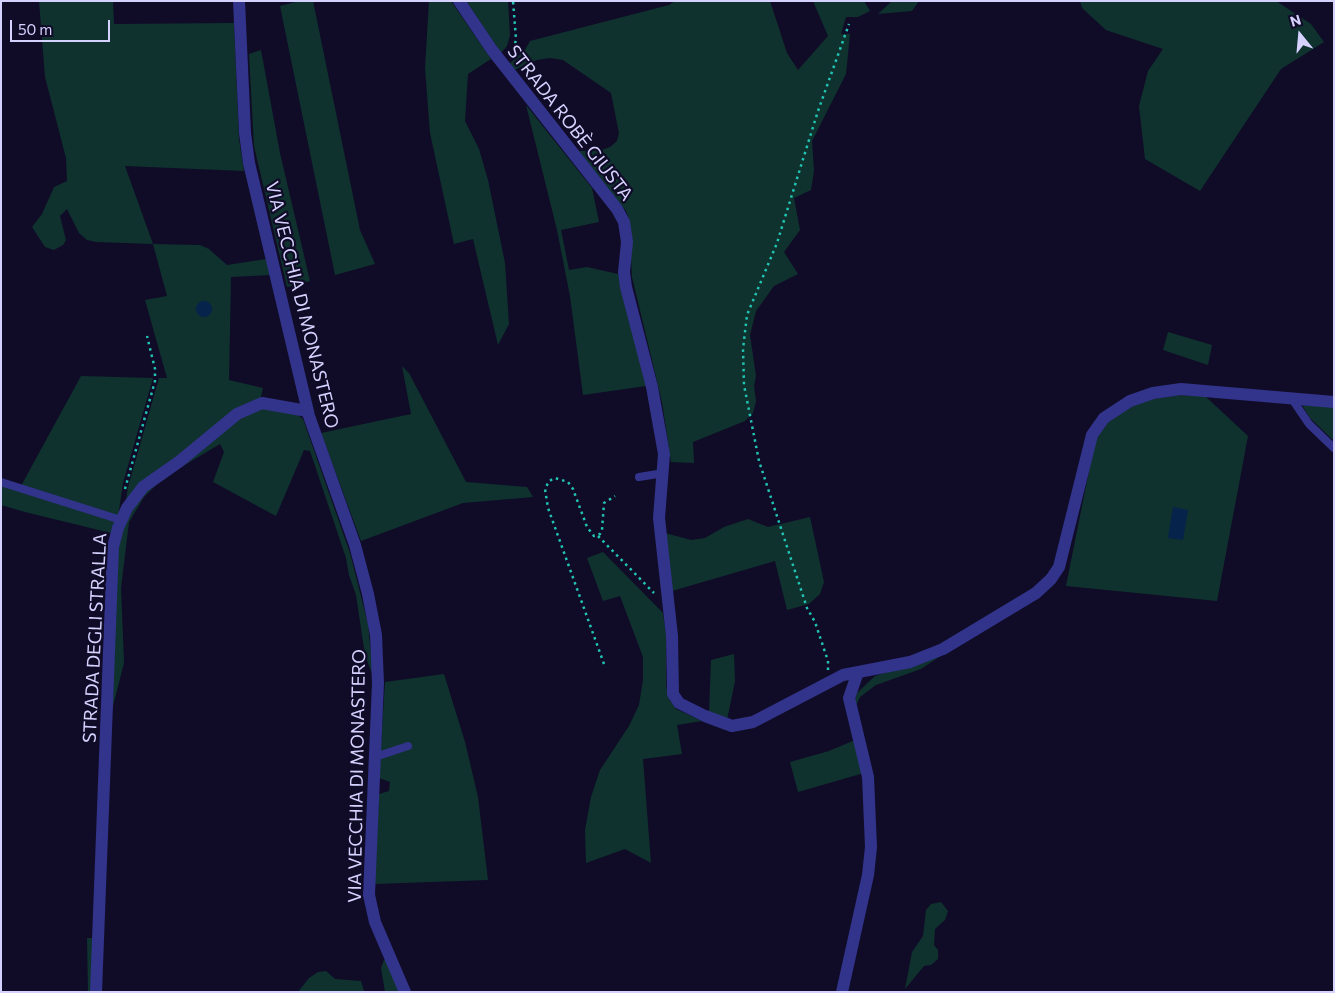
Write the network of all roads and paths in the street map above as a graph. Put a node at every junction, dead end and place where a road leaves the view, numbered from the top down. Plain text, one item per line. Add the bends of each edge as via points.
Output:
1 (239, 1) edge
2 (460, 1) edge
3 (513, 1) edge
4 (849, 24) dead end
5 (501, 62) junction
6 (147, 336) dead end
7 (1292, 399) junction
8 (1334, 402) edge
9 (307, 411) junction
10 (1334, 448) edge
11 (664, 473) junction
12 (639, 477) dead end
13 (1, 482) edge
14 (124, 492) dead end
15 (615, 496) dead end
16 (121, 520) junction
17 (598, 536) junction
18 (669, 608) junction
19 (604, 664) dead end
20 (858, 672) junction
21 (829, 682) junction
22 (408, 746) dead end
23 (375, 757) junction
24 (96, 992) edge
25 (405, 992) edge
26 (842, 992) edge

1 - 9 street, VIA VECCHIA DI MONASTERO via 248,154
2 - 5 street, STRADA ROBÈ GIUSTA
3 - 5 path via 516,44
4 - 21 path via 777,243 747,314 743,349 744,385 753,441 807,608 828,661
5 - 11 street, STRADA ROBÈ GIUSTA via 624,222 627,242 625,282 654,396
6 - 14 path via 156,372 155,381
7 - 8 street, STRADA ROBÈ GIUSTA
7 - 10 lane via 1309,424
7 - 20 street, STRADA ROBÈ GIUSTA via 1181,389 1145,396 1114,410 1090,438 1062,559 1051,579 1025,600 944,649 910,662
9 - 16 street, STRADA DEGLI STRALLA via 262,403 237,414 147,484
9 - 23 street, VIA VECCHIA DI MONASTERO via 353,540 370,600 378,664
11 - 12 lane
11 - 18 street, STRADA ROBÈ GIUSTA via 659,518
13 - 16 lane
15 - 17 path via 604,504 604,525
16 - 24 street, STRADA DEGLI STRALLA via 113,547
17 - 18 path
17 - 19 path via 587,527 571,486 558,478 549,481 545,494 548,508
18 - 21 street, STRADA ROBÈ GIUSTA via 674,698 682,706 728,725 741,726
20 - 21 street, STRADA ROBÈ GIUSTA
20 - 26 street via 849,698 868,777 871,847 868,875
22 - 23 lane
23 - 25 street, VIA VECCHIA DI MONASTERO via 370,900 375,922

